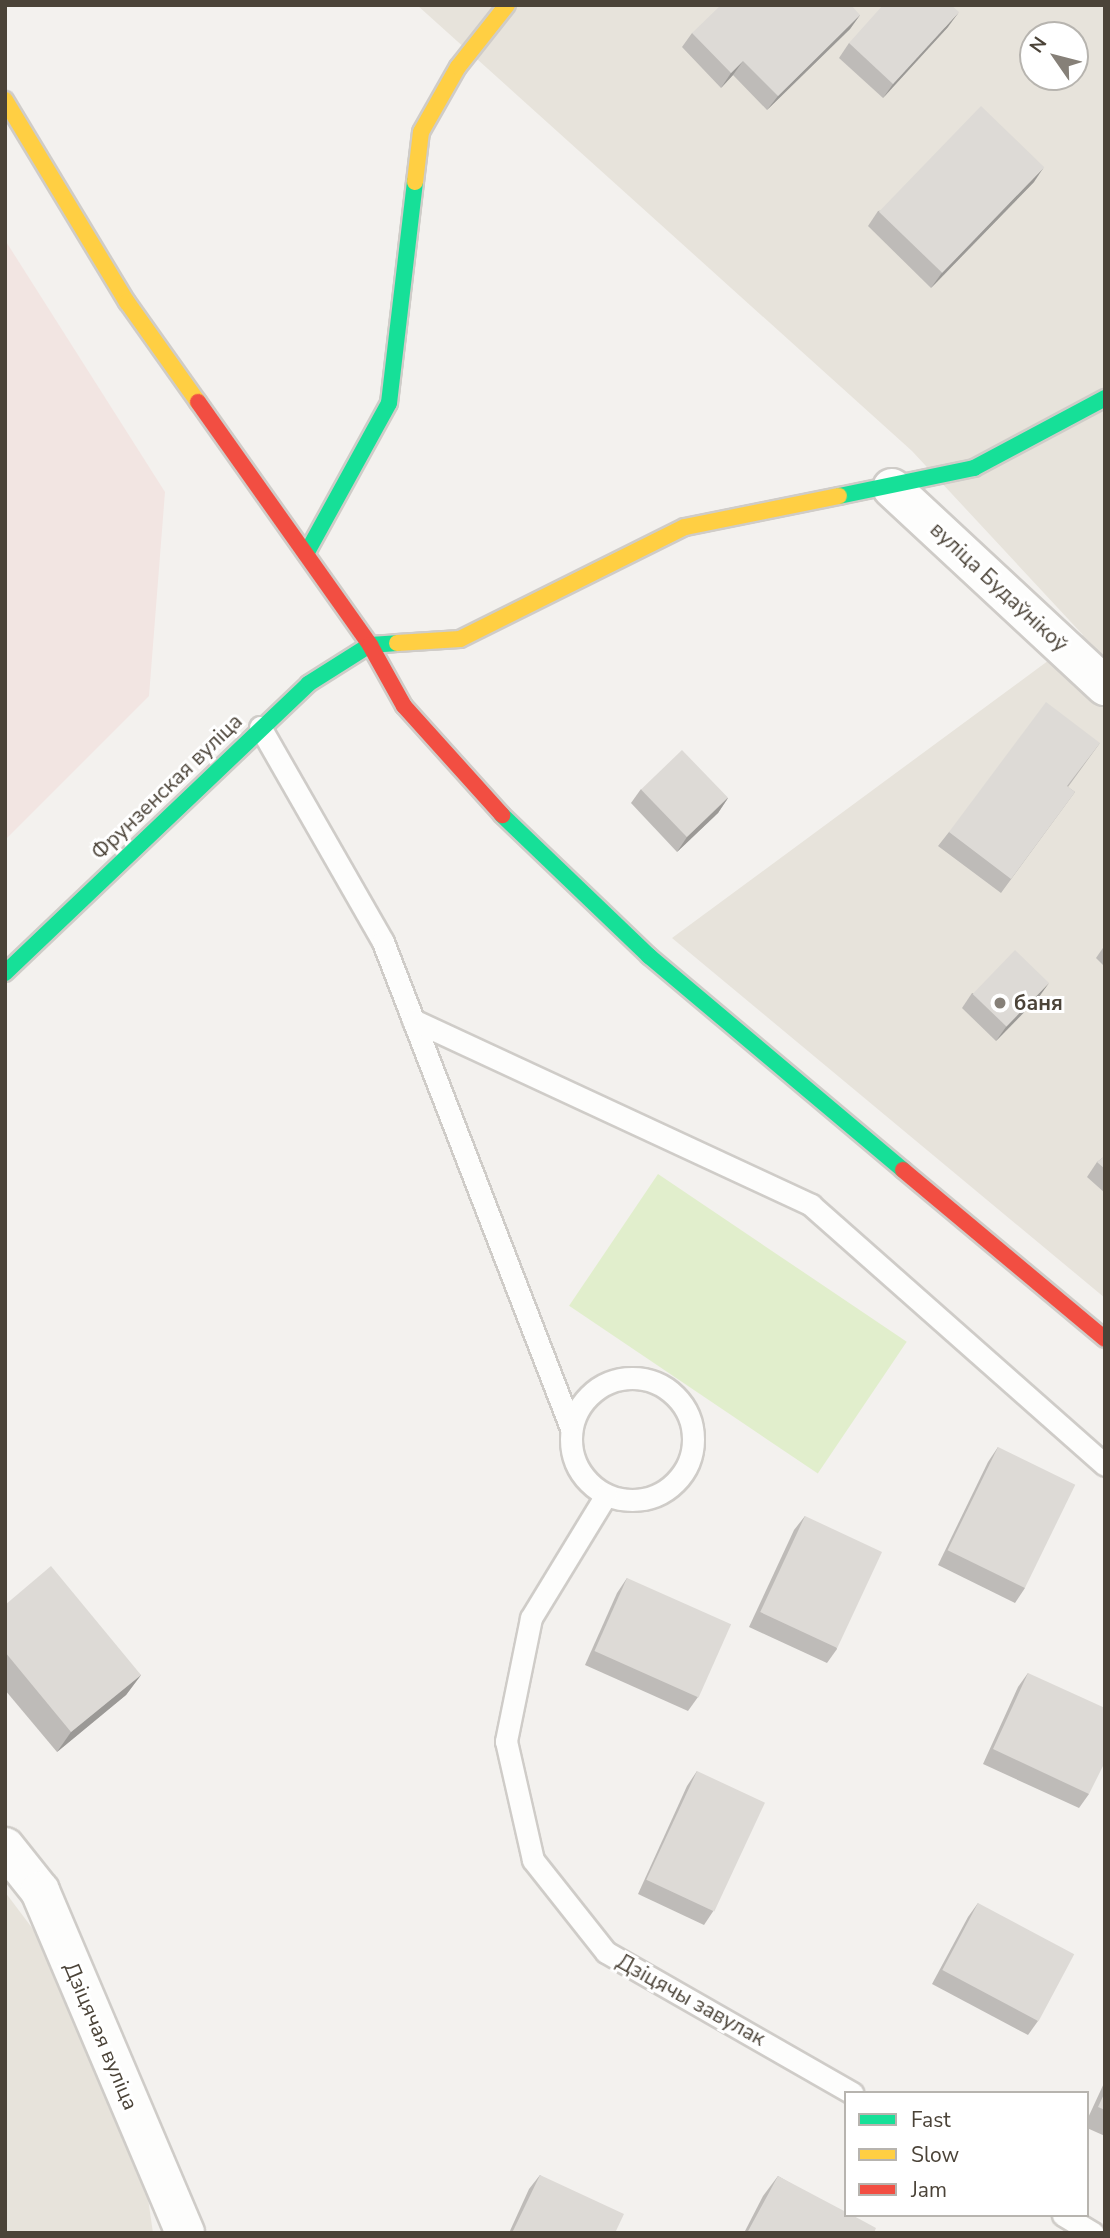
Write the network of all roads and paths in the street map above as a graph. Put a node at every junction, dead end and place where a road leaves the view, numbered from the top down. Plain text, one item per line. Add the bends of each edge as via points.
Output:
1 (507, 5) edge
2 (5, 100) edge
3 (1105, 398) edge
4 (892, 488) junction
5 (306, 554) junction
6 (370, 645) junction
7 (1105, 686) edge
8 (260, 726) junction
9 (5, 973) edge
10 (413, 1020) junction
11 (1105, 1339) edge
12 (571, 1428) junction
13 (1105, 1465) edge
14 (606, 1495) junction
15 (5, 1847) edge
16 (849, 2091) edge
17 (1066, 2217) edge
18 (185, 2233) edge
19 (1093, 2233) edge

1 - 5 street via 458,67 421,132 389,403
2 - 5 street via 127,302
3 - 4 street via 974,468
4 - 6 street via 685,527 460,639
4 - 7 street, вуліца Будаўнікоў
5 - 6 street
6 - 8 street, Фрунзенская вуліца via 308,684
6 - 11 street via 404,706 444,752 519,833 649,956
8 - 9 street, Фрунзенская вуліца
8 - 10 lane via 383,942
10 - 12 lane
10 - 13 lane via 811,1206
12 - 14 lane via 574,1463
12 - 14 lane via 585,1398 611,1380 656,1382 684,1405 694,1434 684,1473 651,1497
14 - 16 lane, Дзіцячы завулак via 531,1618 506,1741 533,1860 606,1952
15 - 18 street, Дзіцячая вуліца via 40,1891
17 - 19 lane

